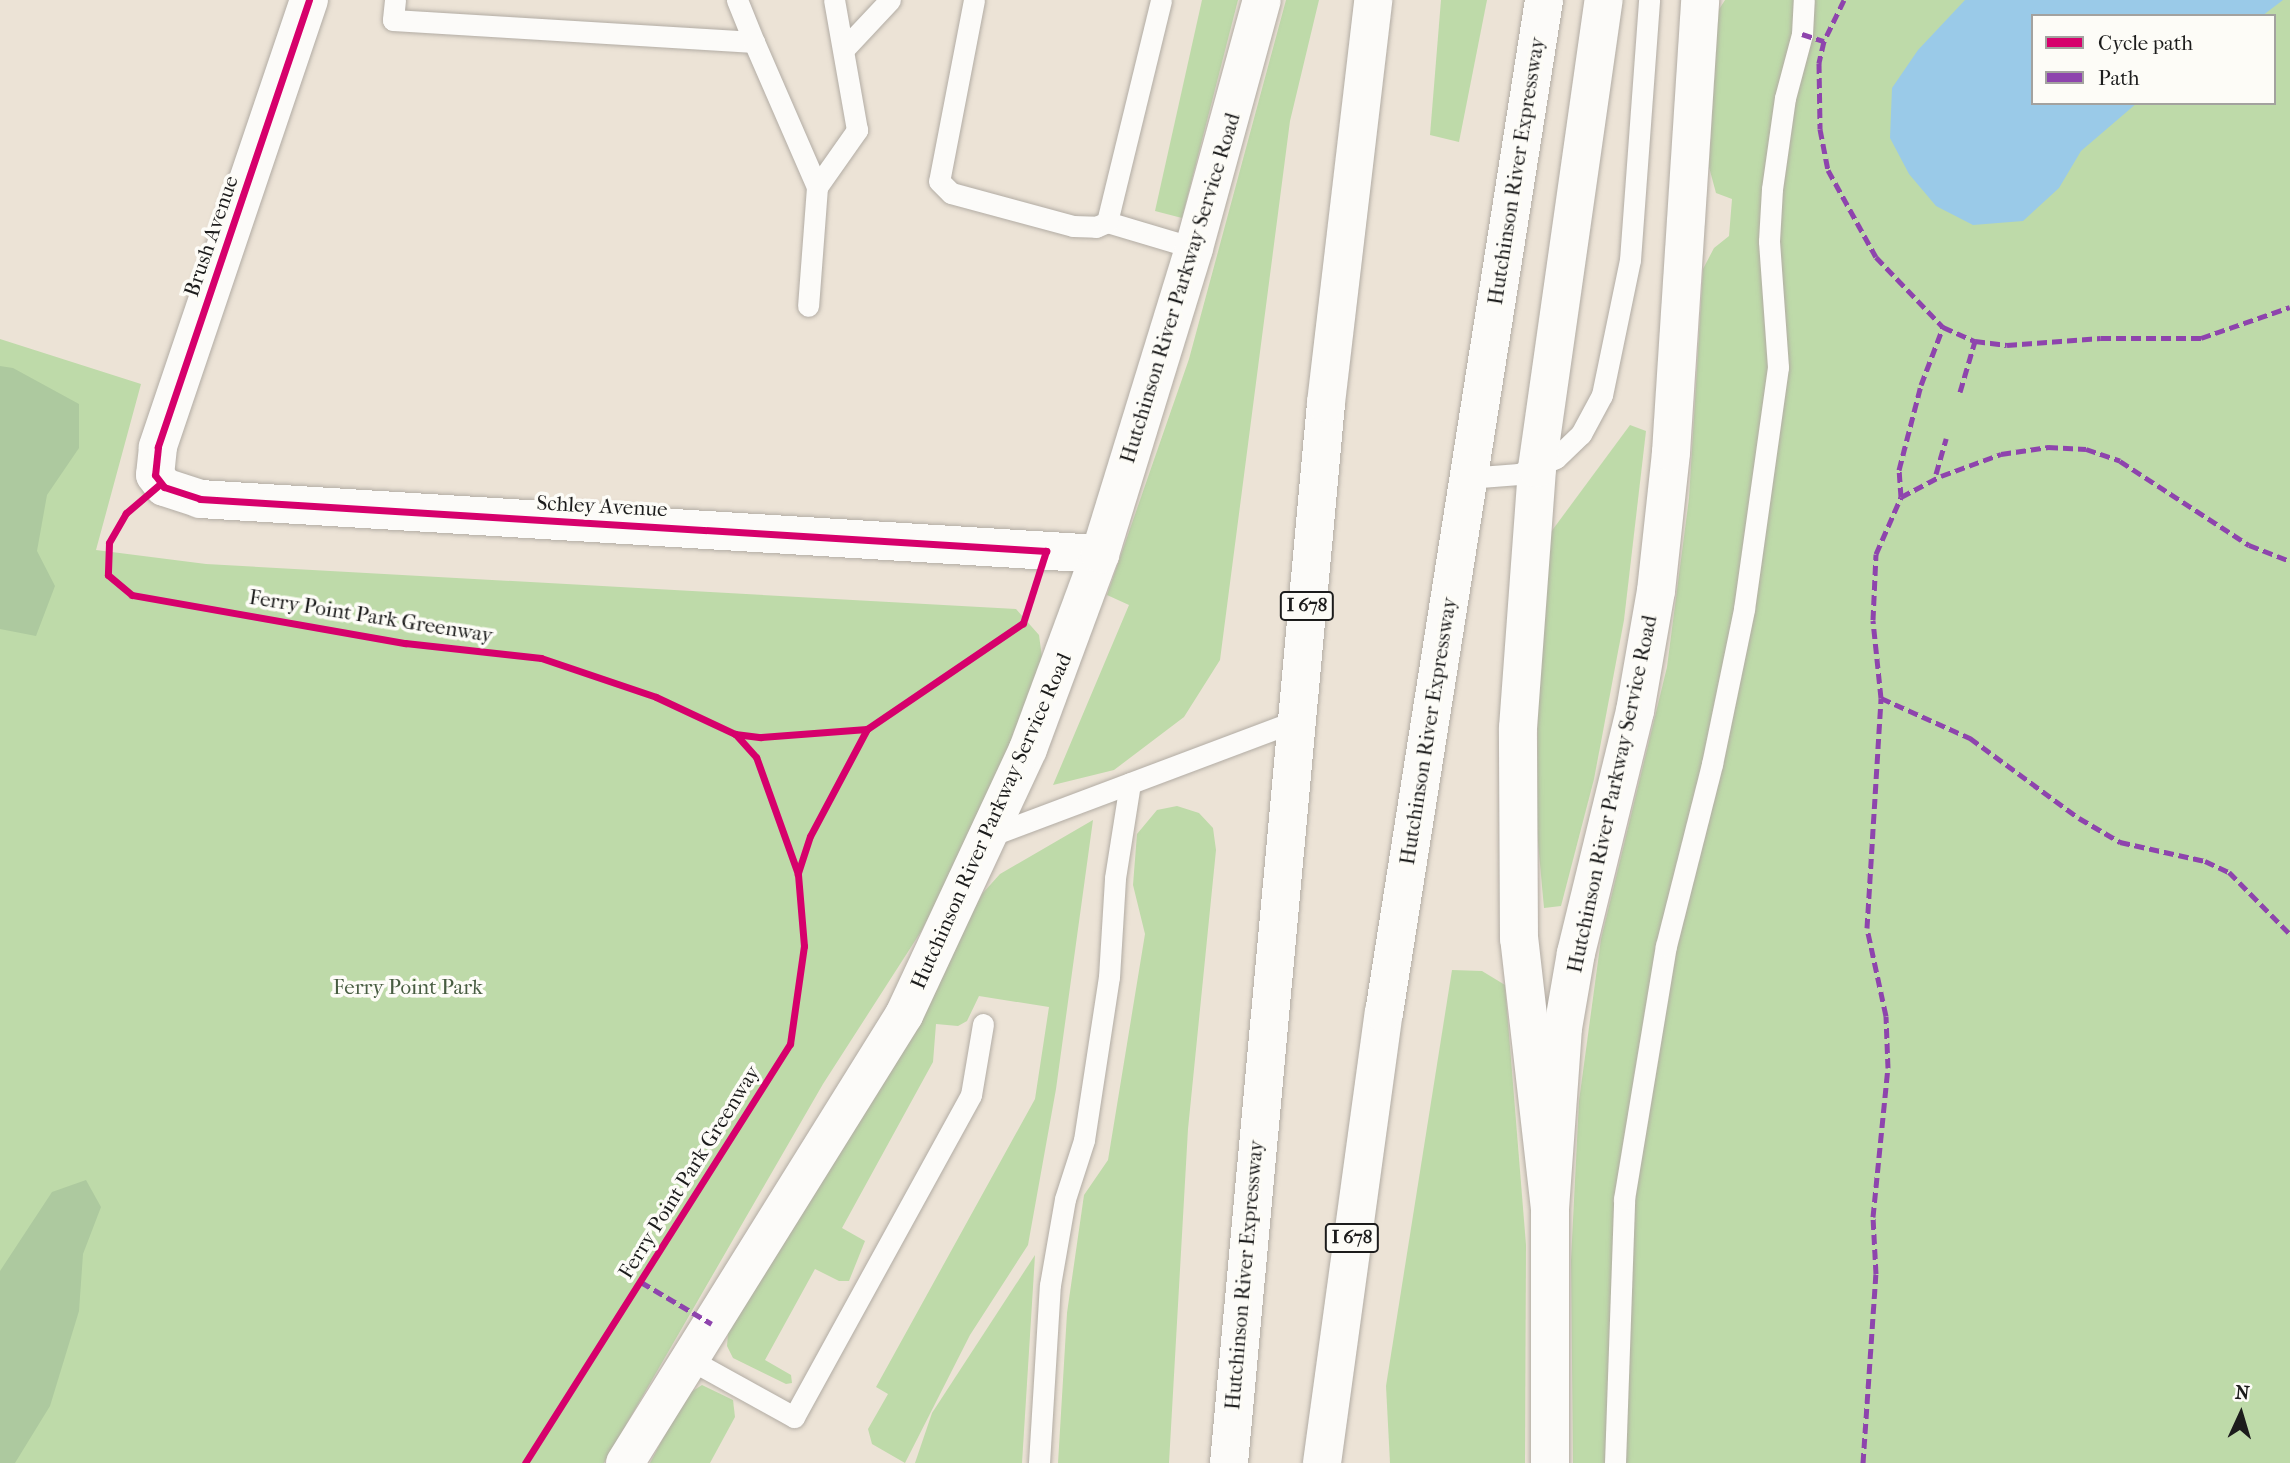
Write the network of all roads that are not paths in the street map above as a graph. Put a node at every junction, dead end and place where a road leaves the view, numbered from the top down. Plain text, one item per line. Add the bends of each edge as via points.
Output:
1 (309, 0) edge
2 (395, 0) edge
3 (737, 0) edge
4 (834, 0) edge
5 (890, 0) edge
6 (974, 0) edge
7 (1161, 0) edge
8 (1262, 0) edge
9 (1373, 0) edge
10 (1544, 0) edge
11 (1604, 0) edge
12 (1649, 0) edge
13 (1700, 0) edge
14 (1804, 0) edge
15 (754, 42) junction
16 (844, 48) junction
17 (817, 187) junction
18 (1107, 222) junction
19 (1194, 248) junction
20 (808, 306) dead end
21 (1537, 468) junction
22 (1467, 478) junction
23 (160, 484) joint
24 (1100, 554) junction
25 (1296, 721) junction
26 (1130, 783) junction
27 (987, 837) junction
28 (983, 1024) dead end
29 (1550, 1209) junction
30 (689, 1359) junction
31 (625, 1463) edge
32 (1039, 1463) edge
33 (1229, 1463) edge
34 (1322, 1463) edge
35 (1550, 1463) edge
36 (1615, 1463) edge

1 - 23 main road, Brush Avenue via 158,447 155,469
2 - 15 lane via 393,20
3 - 15 lane
4 - 16 lane
5 - 16 lane
6 - 18 lane via 939,181 951,193 1073,226 1096,227
7 - 18 lane
8 - 19 main road, Hutchinson River Parkway Service Road
9 - 25 main road, Hutchinson River Expressway / I 678 via 1327,390
10 - 22 main road, Hutchinson River Expressway / I 678
11 - 21 main road
12 - 21 lane via 1630,260 1602,395 1581,434
13 - 29 main road, Hutchinson River Parkway Service Road via 1661,550 1644,668 1568,994
14 - 36 lane via 1802,34 1784,98 1772,189 1769,241 1777,315 1777,376 1744,609 1713,764 1666,946 1624,1199
15 - 17 lane
16 - 17 lane via 857,130
17 - 20 lane
18 - 19 lane
19 - 24 main road, Hutchinson River Parkway Service Road
21 - 22 lane
21 - 29 main road via 1518,728 1516,872 1522,973
22 - 34 main road, Hutchinson River Expressway / I 678 via 1364,1148
23 - 24 main road, Schley Avenue via 175,494 200,499
24 - 27 main road, Hutchinson River Parkway Service Road via 1046,709
25 - 26 lane
25 - 33 main road, Hutchinson River Expressway / I 678
26 - 27 lane
26 - 32 lane via 1115,878 1109,977 1084,1140 1065,1199 1050,1285
27 - 30 main road, Hutchinson River Parkway Service Road via 904,1015
28 - 30 lane via 971,1096 794,1417
29 - 35 main road, Hutchinson River Parkway Service Road
30 - 31 main road, Hutchinson River Parkway Service Road

